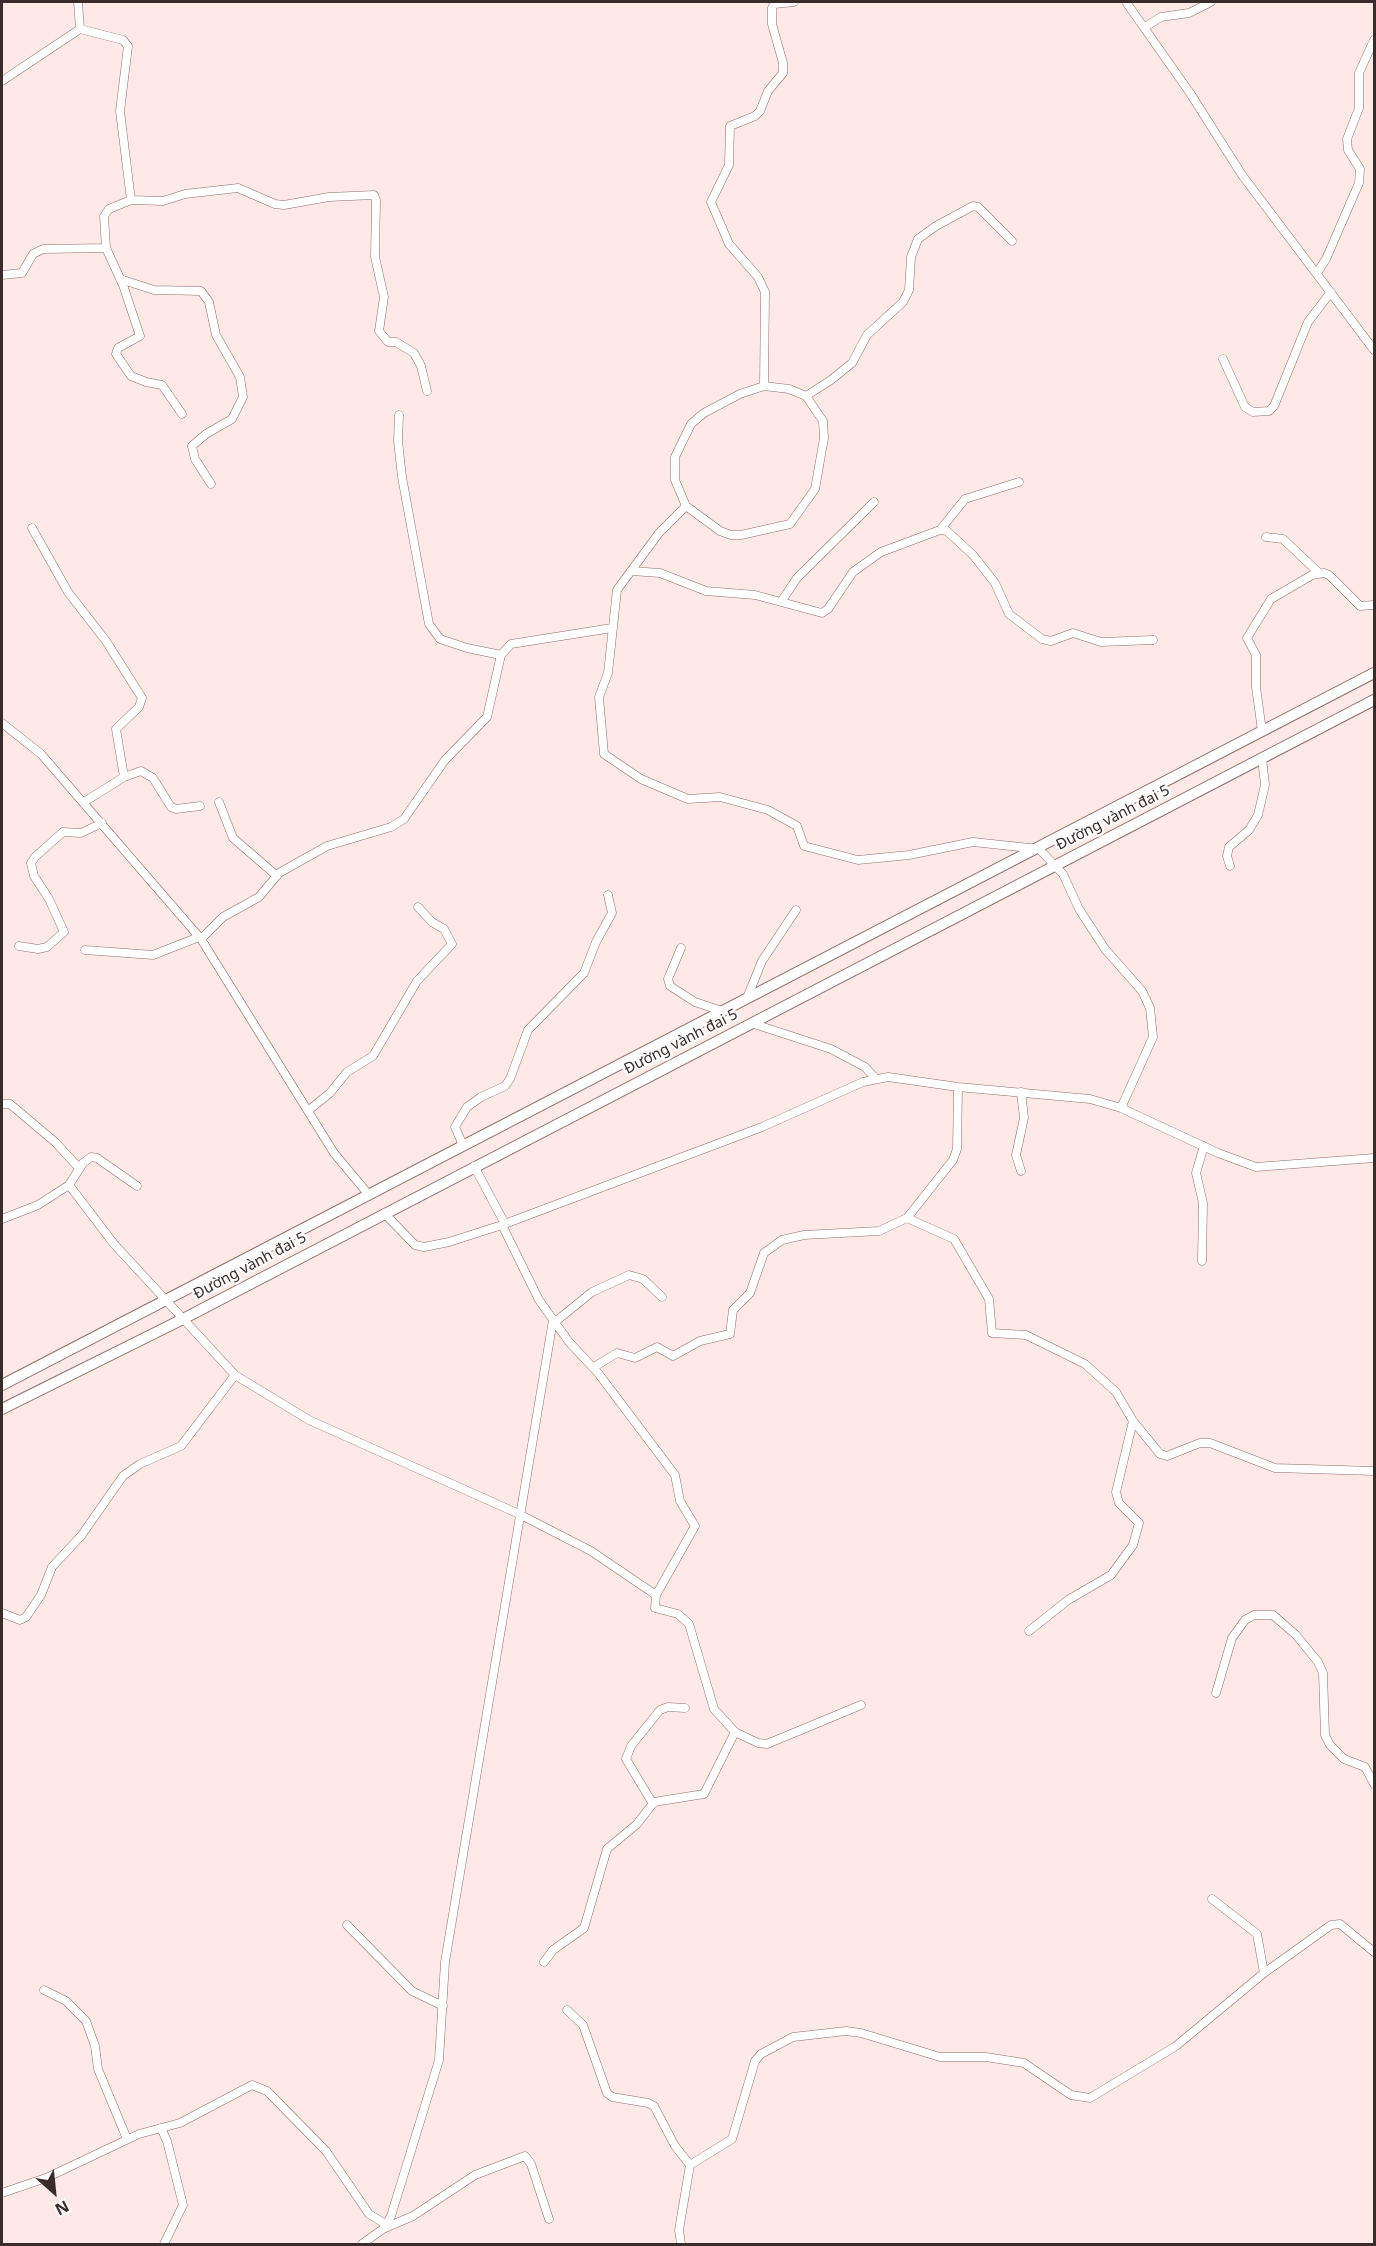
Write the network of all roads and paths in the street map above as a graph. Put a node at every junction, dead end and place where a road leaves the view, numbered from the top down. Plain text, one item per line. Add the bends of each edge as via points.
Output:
1 (78, 2) edge
2 (794, 2) edge
3 (1126, 2) edge
4 (1210, 2) edge
5 (774, 3) edge
6 (1145, 27) junction
7 (80, 29) junction
8 (1374, 40) edge
9 (2, 81) edge
10 (131, 200) junction
11 (1012, 241) dead end
12 (106, 248) junction
13 (1317, 273) junction
14 (2, 275) edge
15 (120, 279) junction
16 (1331, 292) junction
17 (1374, 351) edge
18 (1223, 359) dead end
19 (764, 386) junction
20 (427, 391) dead end
21 (806, 396) junction
22 (182, 414) dead end
23 (399, 415) dead end
24 (1019, 482) dead end
25 (211, 484) dead end
26 (874, 502) dead end
27 (686, 506) junction
28 (32, 528) dead end
29 (940, 530) junction
30 (1266, 537) dead end
31 (631, 571) junction
32 (1319, 573) junction
33 (781, 602) junction
34 (1374, 605) edge
35 (612, 628) junction
36 (1153, 640) dead end
37 (501, 655) junction
38 (1374, 673) edge
39 (1374, 700) edge
40 (2, 723) edge
41 (1263, 731) junction
42 (1263, 758) junction
43 (124, 777) junction
44 (84, 802) junction
45 (219, 802) dead end
46 (200, 807) dead end
47 (102, 822) junction
48 (1036, 848) junction
49 (1055, 865) junction
50 (1230, 866) dead end
51 (277, 876) junction
52 (608, 895) dead end
53 (418, 907) dead end
54 (796, 910) dead end
55 (200, 938) junction
56 (19, 946) dead end
57 (681, 948) dead end
58 (85, 950) dead end
59 (747, 998) junction
60 (722, 1011) junction
61 (751, 1023) junction
62 (875, 1078) junction
63 (958, 1087) junction
64 (1021, 1092) junction
65 (2, 1104) edge
66 (1121, 1108) junction
67 (309, 1110) junction
68 (463, 1146) junction
69 (1204, 1146) junction
70 (1374, 1158) edge
71 (474, 1166) junction
72 (79, 1168) junction
73 (1021, 1171) dead end
74 (69, 1185) junction
75 (137, 1186) dead end
76 (369, 1195) junction
77 (384, 1213) junction
78 (907, 1218) junction
79 (2, 1219) edge
80 (503, 1224) junction
81 (1202, 1261) dead end
82 (662, 1297) dead end
83 (165, 1302) junction
84 (181, 1320) junction
85 (554, 1321) junction
86 (594, 1367) junction
87 (235, 1376) junction
88 (2, 1385) edge
89 (2, 1409) edge
90 (1133, 1421) junction
91 (1374, 1471) edge
92 (519, 1514) junction
93 (656, 1595) junction
94 (2, 1613) edge
95 (1029, 1631) dead end
96 (1216, 1693) dead end
97 (861, 1705) dead end
98 (685, 1708) dead end
99 (735, 1732) junction
100 (1374, 1784) edge
101 (653, 1804) junction
102 (1212, 1899) dead end
103 (347, 1925) dead end
104 (1374, 1952) edge
105 (544, 1962) dead end
106 (1264, 1973) junction
107 (44, 1990) dead end
108 (443, 2006) junction
109 (567, 2010) dead end
110 (161, 2128) junction
111 (127, 2139) junction
112 (690, 2165) junction
113 (2, 2193) edge
114 (549, 2219) dead end
115 (385, 2227) junction
116 (164, 2244) edge
117 (362, 2244) edge
118 (681, 2244) edge

1 - 7 street
2 - 5 street
3 - 6 street
4 - 6 street via 1189,13 1161,17
5 - 19 street via 772,24 783,73 755,116 729,126 729,165 711,202 729,244 758,276 765,292
6 - 13 street via 1242,175
7 - 9 street
7 - 10 street via 123,40 128,46 120,111
8 - 13 street via 1359,73 1359,108 1346,145 1359,169 1359,183
10 - 12 street via 105,212
10 - 20 street via 163,201 185,194 238,188 284,205 374,195 375,257 384,297 380,331 388,342 396,342 414,353
11 - 21 street via 978,207 962,210 936,226 914,244 909,290 903,302 867,335 852,363
12 - 14 street via 43,249 33,254 22,273
12 - 15 street
13 - 16 street
15 - 22 street via 140,336 117,348 116,354 134,378 162,385
15 - 25 street via 154,290 201,291 209,302 216,335 240,377 243,397 232,419 192,446 195,459
16 - 17 street
16 - 18 street via 1308,322 1269,411 1253,412 1245,407
19 - 21 street
19 - 27 street via 721,403 691,424 673,468
21 - 27 street via 822,422 824,438 815,489 790,524 731,535
23 - 37 street via 402,477 429,624 440,639
24 - 29 street via 965,499
26 - 33 street via 796,578
27 - 31 street via 664,526
28 - 43 street via 68,592 106,641 142,698 139,707 116,729
29 - 33 street via 881,552 854,572 822,613
29 - 36 street via 953,535 973,555 995,583 1009,614 1042,639 1051,641 1073,633 1101,642
30 - 32 street via 1291,544
31 - 33 street via 660,573 706,591 756,595
31 - 35 street via 617,590
32 - 34 street via 1329,575 1360,606
32 - 41 street via 1271,598 1248,634 1256,655 1256,693
35 - 37 street via 521,640
35 - 48 street via 608,673 599,698 602,749 607,758 641,778 688,799 720,797 763,808 797,826 804,846 858,860 973,842
37 - 51 street via 487,717 445,760 404,819 391,827 327,846
38 - 41 main road, Đường vành đai 5
39 - 42 main road, Đường vành đai 5
40 - 44 street via 41,754
41 - 48 main road, Đường vành đai 5
42 - 49 main road, Đường vành đai 5
42 - 50 street via 1265,785 1258,815 1249,830 1229,847
43 - 44 street
43 - 46 street via 141,771 148,773 171,807
44 - 47 street
45 - 51 street via 233,838
47 - 55 street
47 - 56 street via 81,833 63,832 35,857 31,863 34,876 64,932 47,947
48 - 49 street
48 - 59 main road, Đường vành đai 5
49 - 61 main road, Đường vành đai 5
49 - 66 street via 1070,884 1080,909 1105,949 1142,991 1150,1008 1154,1037
51 - 55 street via 259,897 230,912
52 - 68 street via 612,913 584,972 528,1030 505,1086 467,1107 455,1127
53 - 67 street via 444,929 452,944 417,981 373,1056 347,1072
54 - 59 street via 762,960
55 - 58 street via 153,955
55 - 67 street
57 - 60 street via 668,979 670,986 695,1002
59 - 60 main road, Đường vành đai 5
60 - 68 main road, Đường vành đai 5
61 - 62 street via 831,1049 865,1066
61 - 71 main road, Đường vành đai 5
62 - 63 street via 903,1078
62 - 80 street via 762,1127
63 - 64 street
63 - 78 street via 957,1149
64 - 66 street via 1075,1096
64 - 73 street via 1024,1118 1016,1155
65 - 72 street via 10,1104
66 - 69 street
67 - 76 street via 334,1153
68 - 76 main road, Đường vành đai 5
69 - 70 street via 1256,1167
69 - 81 street via 1196,1173 1203,1203
71 - 77 main road, Đường vành đai 5
71 - 80 street
72 - 74 street
72 - 75 street via 87,1159 97,1158
74 - 79 street via 38,1205
74 - 83 street
76 - 83 main road, Đường vành đai 5
77 - 80 street via 408,1241 424,1247
77 - 84 main road, Đường vành đai 5
78 - 86 street via 879,1231 782,1240 764,1253 750,1293 734,1310 730,1334 700,1341 673,1356 657,1347 635,1358 617,1353
78 - 90 street via 954,1239 989,1299 992,1333 1026,1335 1077,1359 1116,1392
80 - 85 street via 528,1282
82 - 85 street via 643,1279 629,1275 592,1292
83 - 84 street
83 - 88 main road, Đường vành đai 5
84 - 87 street
84 - 89 main road, Đường vành đai 5
85 - 86 street
85 - 92 street
86 - 93 street via 671,1469 680,1501 695,1526
87 - 92 street via 298,1415
87 - 94 street via 181,1446 123,1476 81,1536 52,1567 41,1595 26,1617 20,1620
90 - 91 street via 1154,1448 1167,1456 1200,1443 1231,1450 1275,1468
90 - 95 street via 1116,1492 1119,1503 1138,1523 1133,1545 1111,1575 1068,1600
92 - 93 street via 591,1551
92 - 108 street via 445,1962
93 - 99 street via 655,1608 678,1614 689,1624 714,1709
96 - 100 street via 1232,1638 1245,1620 1254,1615 1273,1615 1296,1635 1323,1673 1326,1736 1330,1745 1344,1759 1365,1767
97 - 99 street via 767,1744
98 - 101 street via 660,1710 631,1746 626,1759
99 - 101 street via 704,1794
101 - 105 street via 638,1824 607,1849 584,1928 553,1950
102 - 106 street via 1257,1934
103 - 108 street via 412,1991
104 - 106 street via 1335,1923
106 - 112 street via 1176,2046 1090,2098 1071,2095 1024,2063 986,2057 940,2057 861,2032 793,2037 755,2061 732,2139
107 - 111 street via 66,2001 86,2021 98,2068
108 - 115 street via 439,2060
109 - 112 street via 583,2025 607,2093 654,2106
110 - 111 street
110 - 115 street via 180,2123 246,2087 259,2086 333,2158 369,2214
110 - 116 street via 183,2205
111 - 113 street via 46,2178
112 - 118 street via 679,2230
114 - 115 street via 525,2156 475,2175 413,2216
115 - 117 street

